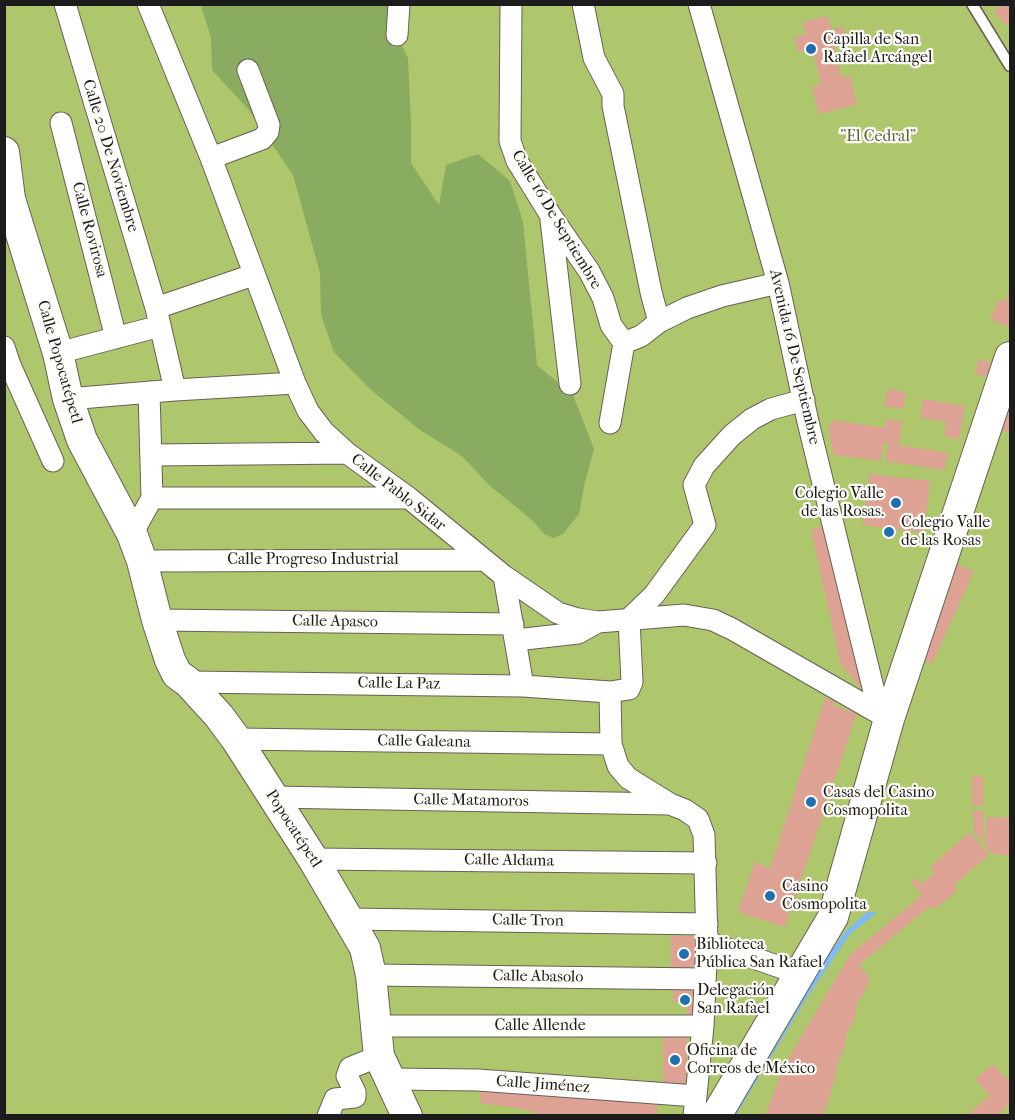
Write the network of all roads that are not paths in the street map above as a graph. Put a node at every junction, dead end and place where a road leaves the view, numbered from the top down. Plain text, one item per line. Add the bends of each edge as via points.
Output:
1 (65, 4) edge
2 (148, 4) edge
3 (399, 4) edge
4 (511, 4) edge
5 (583, 4) edge
6 (699, 4) edge
7 (972, 4) edge
8 (397, 35) dead end
9 (1011, 66) edge
10 (248, 70) dead end
11 (61, 123) dead end
12 (4, 152) edge
13 (211, 158) junction
14 (551, 216) junction
15 (253, 275) junction
16 (778, 283) junction
17 (158, 317) junction
18 (659, 322) junction
19 (116, 338) junction
20 (624, 343) junction
21 (4, 346) edge
22 (58, 353) junction
23 (1011, 357) edge
24 (295, 383) junction
25 (570, 384) dead end
26 (175, 390) junction
27 (149, 392) junction
28 (68, 399) junction
29 (804, 400) junction
30 (610, 423) dead end
31 (347, 453) junction
32 (152, 455) junction
33 (52, 460) dead end
34 (152, 498) junction
35 (409, 498) junction
36 (132, 534) junction
37 (483, 560) junction
38 (142, 561) junction
39 (504, 576) junction
40 (629, 619) junction
41 (157, 620) junction
42 (598, 622) junction
43 (514, 632) junction
44 (188, 682) junction
45 (523, 686) junction
46 (610, 692) junction
47 (884, 716) junction
48 (236, 739) junction
49 (611, 744) junction
50 (272, 797) junction
51 (670, 804) junction
52 (313, 859) junction
53 (706, 863) junction
54 (349, 919) junction
55 (707, 933) junction
56 (800, 974) junction
57 (371, 975) junction
58 (705, 979) junction
59 (376, 1026) junction
60 (703, 1026) junction
61 (385, 1067) junction
62 (702, 1109) edge
63 (328, 1116) edge
64 (407, 1116) edge

1 - 17 street, Calle 20 De Noviembre
2 - 13 street, Calle Pablo Sidar
3 - 8 street
4 - 14 street, Calle 16 De Septiembre via 510,141
5 - 18 street via 594,58 613,94
6 - 16 street, Avenida 16 De Septiembre
7 - 9 lane
10 - 13 street via 269,125 268,132 262,139
11 - 19 street, Calle Rovirosa
12 - 22 street, Calle Popocatépetl via 10,200
13 - 15 street, Calle Pablo Sidar
14 - 20 street, Calle 16 De Septiembre via 590,271 611,325
14 - 25 street
15 - 17 street
15 - 24 street, Calle Pablo Sidar
16 - 18 street via 722,296
16 - 29 street, Avenida 16 De Septiembre
17 - 19 street
17 - 26 street, Calle 20 De Noviembre
18 - 20 street
19 - 22 street
20 - 30 street
21 - 33 street
22 - 28 street, Calle Popocatépetl
23 - 47 street
24 - 26 street
24 - 31 street, Calle Pablo Sidar via 308,411
26 - 27 street
27 - 28 street
27 - 32 street
28 - 36 street, Calle Popocatépetl via 82,440
29 - 40 street via 752,419 715,452 694,485 705,525 665,581
29 - 47 street, Avenida 16 De Septiembre
31 - 32 street
31 - 35 street, Calle Pablo Sidar
32 - 34 street
34 - 35 street
34 - 36 street
35 - 37 street, Calle Pablo Sidar
36 - 38 street, Calle Popocatépetl
37 - 38 street, Calle Progreso Industrial
37 - 39 street, Calle Pablo Sidar
38 - 41 street, Popocatépetl
39 - 42 street, Calle Pablo Sidar via 558,613
39 - 43 street
40 - 42 street, Calle Pablo Sidar
40 - 46 street via 632,682 629,689
40 - 47 street, Calle Pablo Sidar via 684,615 712,620
41 - 43 street, Calle Apasco
41 - 44 street, Popocatépetl via 177,674
42 - 43 street, Calle Apasco via 578,633
43 - 45 street
44 - 45 street, Calle La Paz
44 - 48 street, Popocatépetl
45 - 46 street, Calle La Paz
46 - 49 street
47 - 56 street via 832,917
48 - 49 street, Calle Galeana
48 - 50 street, Popocatépetl
49 - 51 street via 618,766 628,778
50 - 51 street, Calle Matamoros
50 - 52 street, Popocatépetl
51 - 53 street via 698,819 704,835
52 - 53 street, Calle Aldama
52 - 54 street, Popocatépetl
53 - 55 street
54 - 55 street, Calle Tron
54 - 57 street, Popocatépetl via 365,948
55 - 56 street, Calle Tron
55 - 58 street
56 - 62 street
57 - 58 street, Calle Abasolo
57 - 59 street, Popocatépetl
58 - 60 street
59 - 60 street, Calle Allende
59 - 61 street, Popocatépetl
60 - 62 street
61 - 62 street, Calle Jiménez
61 - 63 street via 350,1068 347,1076 355,1097 335,1099
61 - 64 street, Popocatépetl

